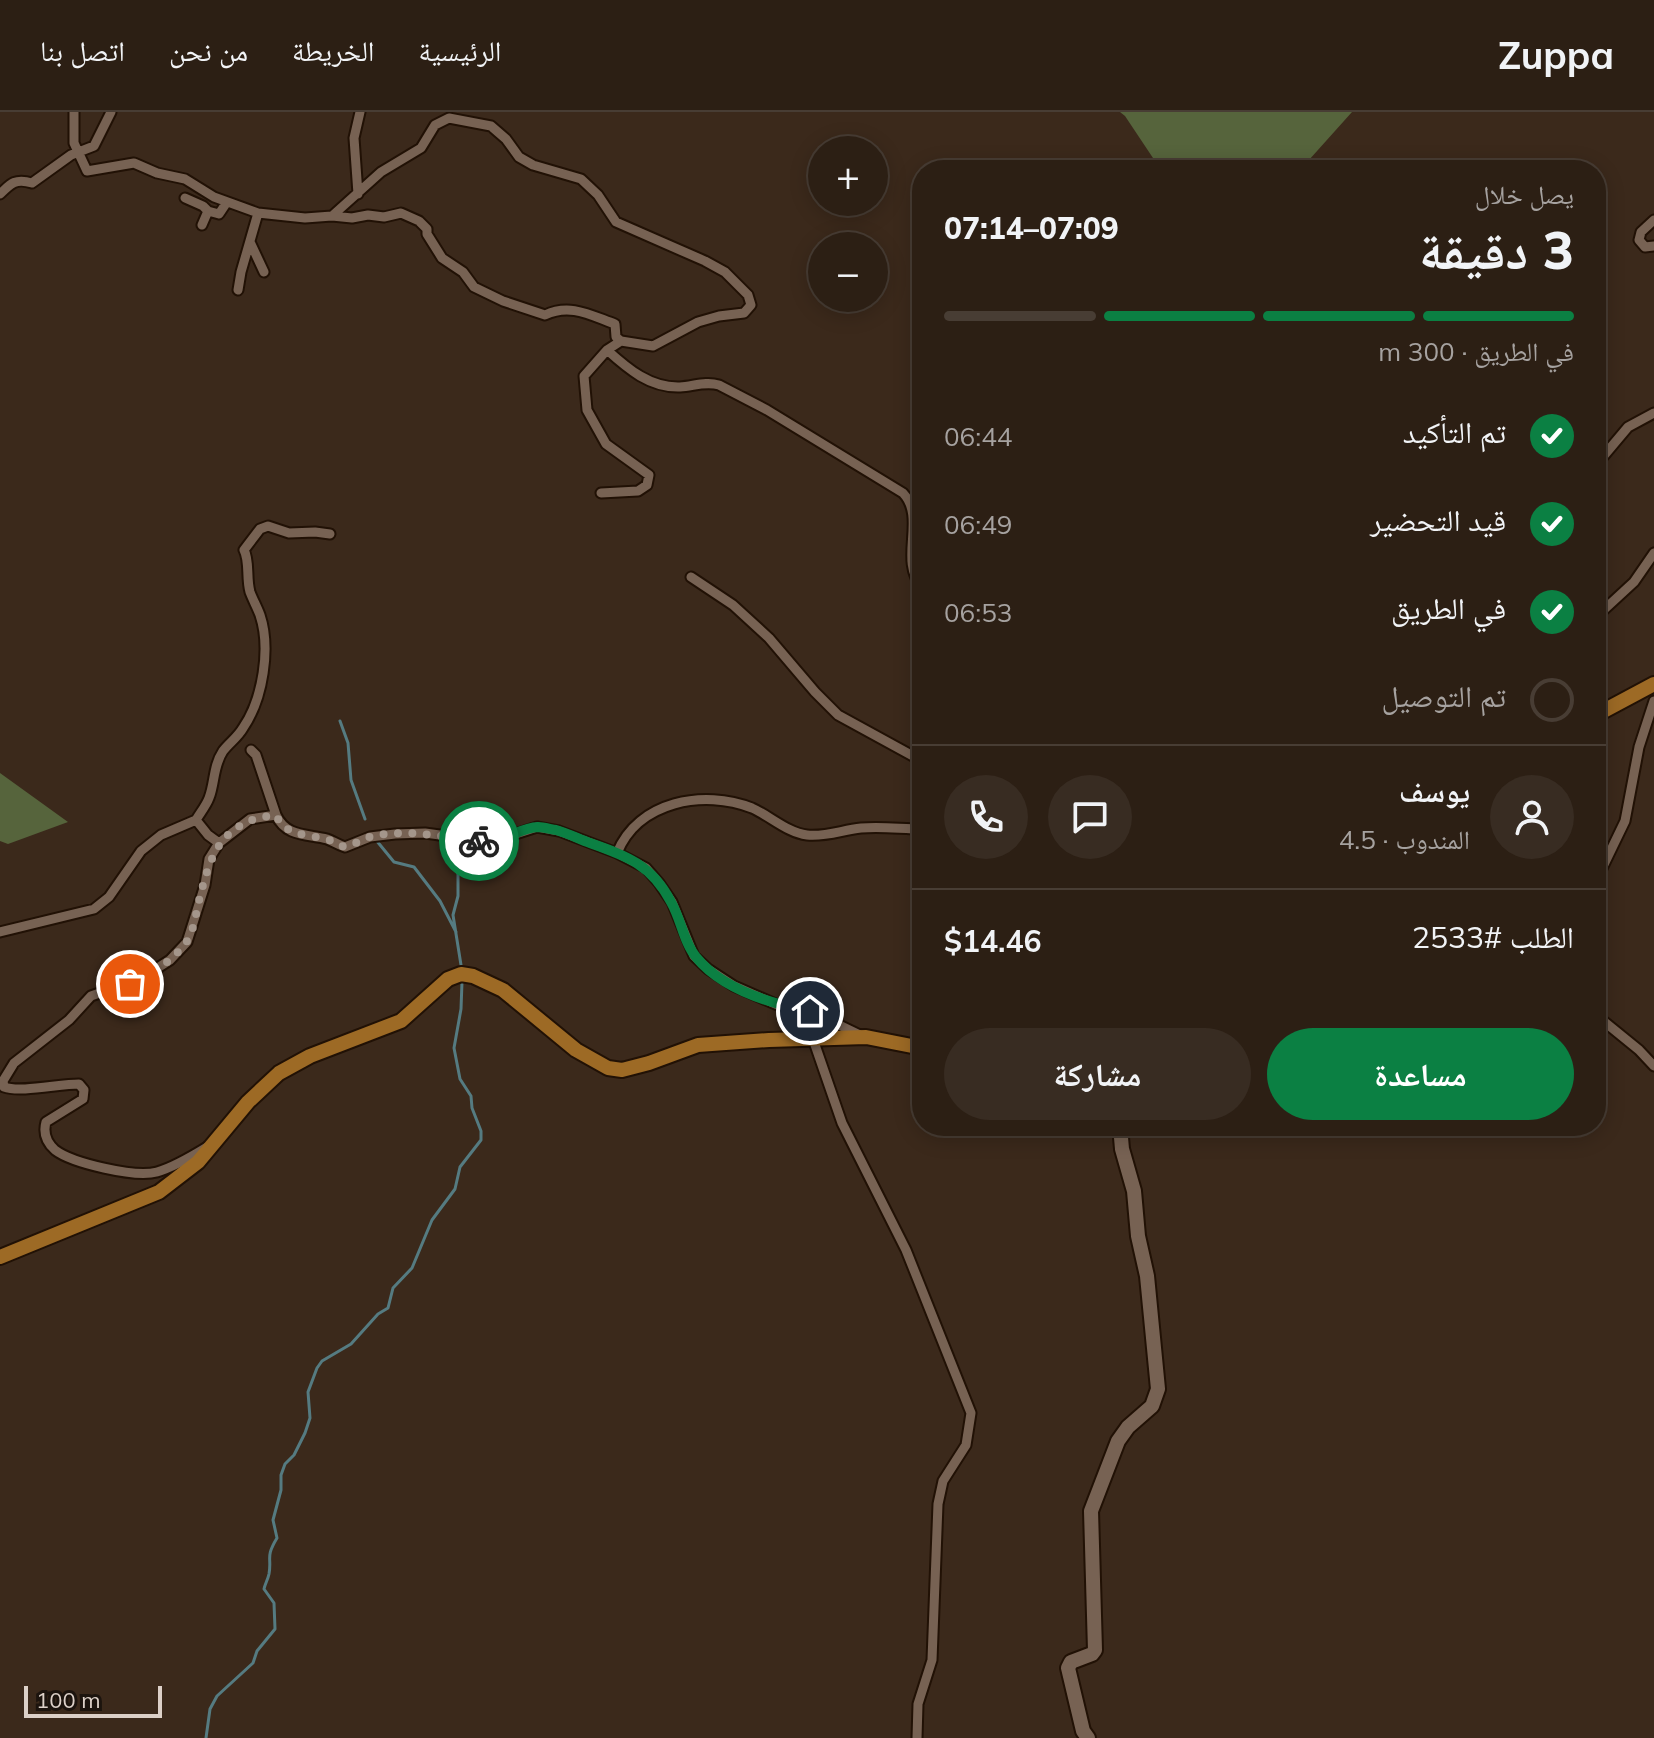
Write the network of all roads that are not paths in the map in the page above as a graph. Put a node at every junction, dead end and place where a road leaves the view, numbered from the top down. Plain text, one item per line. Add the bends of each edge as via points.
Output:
1 (74, 112) edge
2 (111, 112) edge
3 (360, 112) edge
4 (77, 153) junction
5 (0, 194) edge
6 (358, 194) junction
7 (185, 198) dead end
8 (227, 202) junction
9 (208, 211) junction
10 (258, 213) junction
11 (332, 216) junction
12 (1654, 220) edge
13 (202, 225) dead end
14 (250, 242) junction
15 (1654, 246) edge
16 (264, 272) dead end
17 (238, 290) dead end
18 (621, 341) junction
19 (607, 350) junction
20 (1654, 413) edge
21 (1606, 453) edge
22 (601, 493) dead end
23 (912, 512) edge
24 (912, 512) edge
25 (330, 534) dead end
26 (1654, 553) edge
27 (912, 571) edge
28 (691, 577) dead end
29 (1606, 608) edge
30 (1654, 684) edge
31 (1654, 701) edge
32 (1606, 710) edge
33 (251, 750) dead end
34 (912, 756) edge
35 (276, 815) junction
36 (196, 820) junction
37 (912, 829) edge
38 (219, 843) junction
39 (617, 853) junction
40 (1606, 860) edge
41 (0, 932) edge
42 (1606, 1023) edge
43 (866, 1037) junction
44 (813, 1039) junction
45 (912, 1046) edge
46 (1654, 1066) edge
47 (2, 1085) edge
48 (1121, 1136) edge
49 (216, 1142) junction
50 (0, 1257) edge
51 (917, 1738) edge
52 (1088, 1738) edge

1 - 4 street
2 - 4 street via 94,146
3 - 6 street via 354,138
4 - 5 street via 32,183 11,182
4 - 8 street via 87,171 134,163 185,179
6 - 11 street
6 - 18 street via 381,172 421,148 435,125 449,118 491,126 519,157 581,179 616,222 725,272 748,295 751,305 744,313 698,322 653,346
7 - 9 street
8 - 9 street via 219,214
8 - 10 street
9 - 13 street
10 - 11 street
10 - 14 street
11 - 18 street via 401,213 419,221 442,258 474,287 545,315 560,308 587,313 615,324
12 - 15 street via 1639,240 1645,247
14 - 16 street
14 - 17 street
18 - 19 street
19 - 22 street via 584,376 587,410 606,444 649,475 647,485 638,491
19 - 24 street via 646,380 679,387 711,382 767,410 903,493
20 - 21 street via 1628,427
23 - 27 street
25 - 36 street via 289,533 268,526 244,550 264,638 262,686 252,714 223,751 208,801
26 - 29 street via 1634,582
28 - 34 street via 769,638 838,715
30 - 32 main road
31 - 40 street via 1625,821
33 - 35 street
35 - 38 street via 250,819
35 - 39 street via 301,836 345,847 395,834 491,842 537,827
36 - 38 street
36 - 41 street via 161,835 141,851 109,897 94,909
37 - 39 street via 802,835 731,800 686,801 644,817 631,827
38 - 47 street via 209,859 187,942 142,978 91,996 14,1063
39 - 43 street via 646,868 659,883 694,956 708,969 780,1006 810,1011
42 - 46 street
43 - 44 main road
43 - 45 main road
44 - 49 main road via 698,1045 632,1068 608,1068 576,1050 503,990 461,974 448,979 401,1021 279,1073
44 - 51 street via 842,1123 906,1250 971,1413 966,1445 943,1481 938,1504 932,1660 918,1704
47 - 49 street via 12,1090 79,1084 83,1099 46,1122 44,1131 54,1149 83,1162 157,1172
48 - 52 street via 1147,1276 1158,1389 1152,1406 1118,1441 1091,1511 1095,1650 1068,1668
49 - 50 main road via 159,1192

